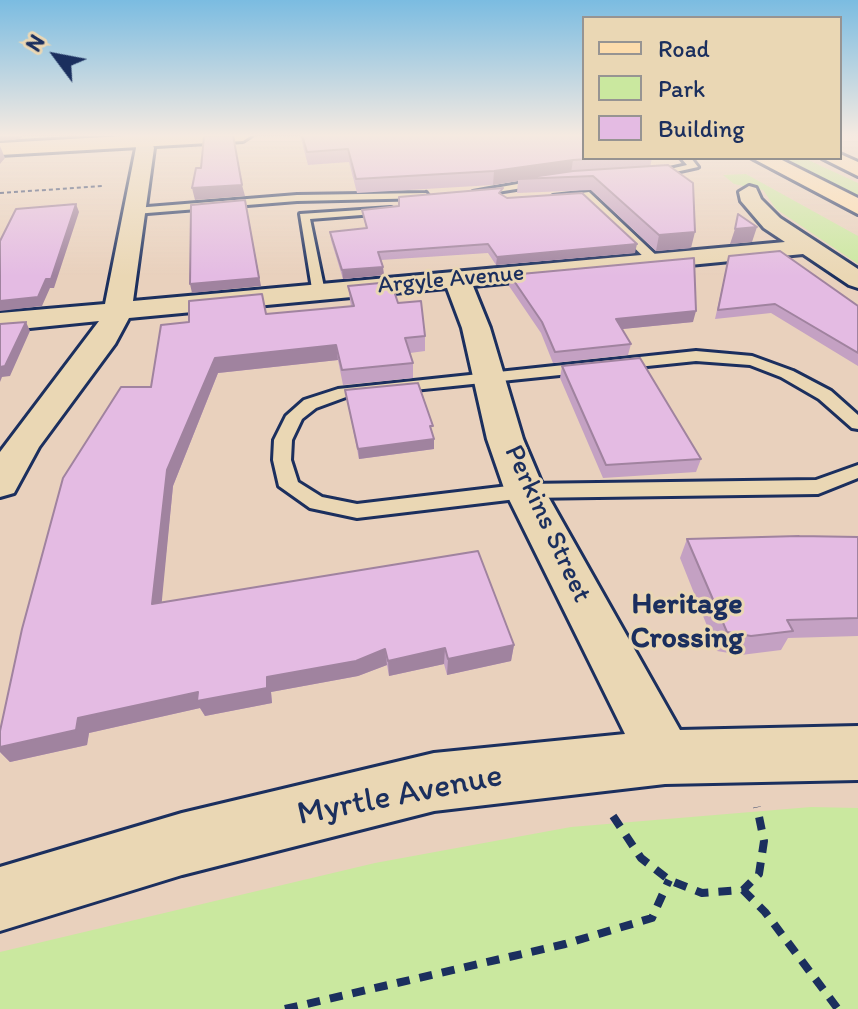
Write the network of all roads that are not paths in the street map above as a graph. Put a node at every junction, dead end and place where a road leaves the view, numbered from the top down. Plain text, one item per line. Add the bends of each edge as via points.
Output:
1 (140, 182) edge
2 (549, 182) edge
3 (809, 182) edge
4 (749, 192) dead end
5 (464, 193) edge
6 (538, 198) edge
7 (523, 199) edge
8 (476, 203) edge
9 (858, 207) edge
10 (135, 211) junction
11 (807, 247) junction
12 (655, 261) junction
13 (457, 279) junction
14 (858, 280) edge
15 (318, 292) junction
16 (118, 311) junction
17 (0, 322) edge
18 (491, 376) junction
19 (858, 424) edge
20 (11, 445) edge
21 (858, 471) edge
22 (0, 484) edge
23 (525, 491) junction
24 (858, 753) edge
25 (665, 757) junction
26 (3, 896) edge

1 - 10 street
2 - 5 lane
3 - 9 main road
4 - 11 street via 772,223
6 - 12 lane via 585,194
7 - 8 lane
10 - 15 lane via 297,198 432,201 304,216
10 - 16 street
11 - 12 street, Argyle Avenue
11 - 14 street
12 - 13 street, Argyle Avenue
13 - 15 street, Argyle Avenue
13 - 18 street, Perkins Street
15 - 16 street, Argyle Avenue
16 - 17 street, Argyle Avenue
16 - 20 street via 98,348
18 - 19 lane via 724,356 787,374 825,395
18 - 23 street, Perkins Street via 505,439
18 - 23 lane via 344,392 310,404 295,416 283,440 289,486 317,503 357,511
20 - 22 street
21 - 23 lane via 818,487
23 - 25 street, Perkins Street
24 - 25 street, Myrtle Avenue
25 - 26 street, Myrtle Avenue via 434,782 182,844

